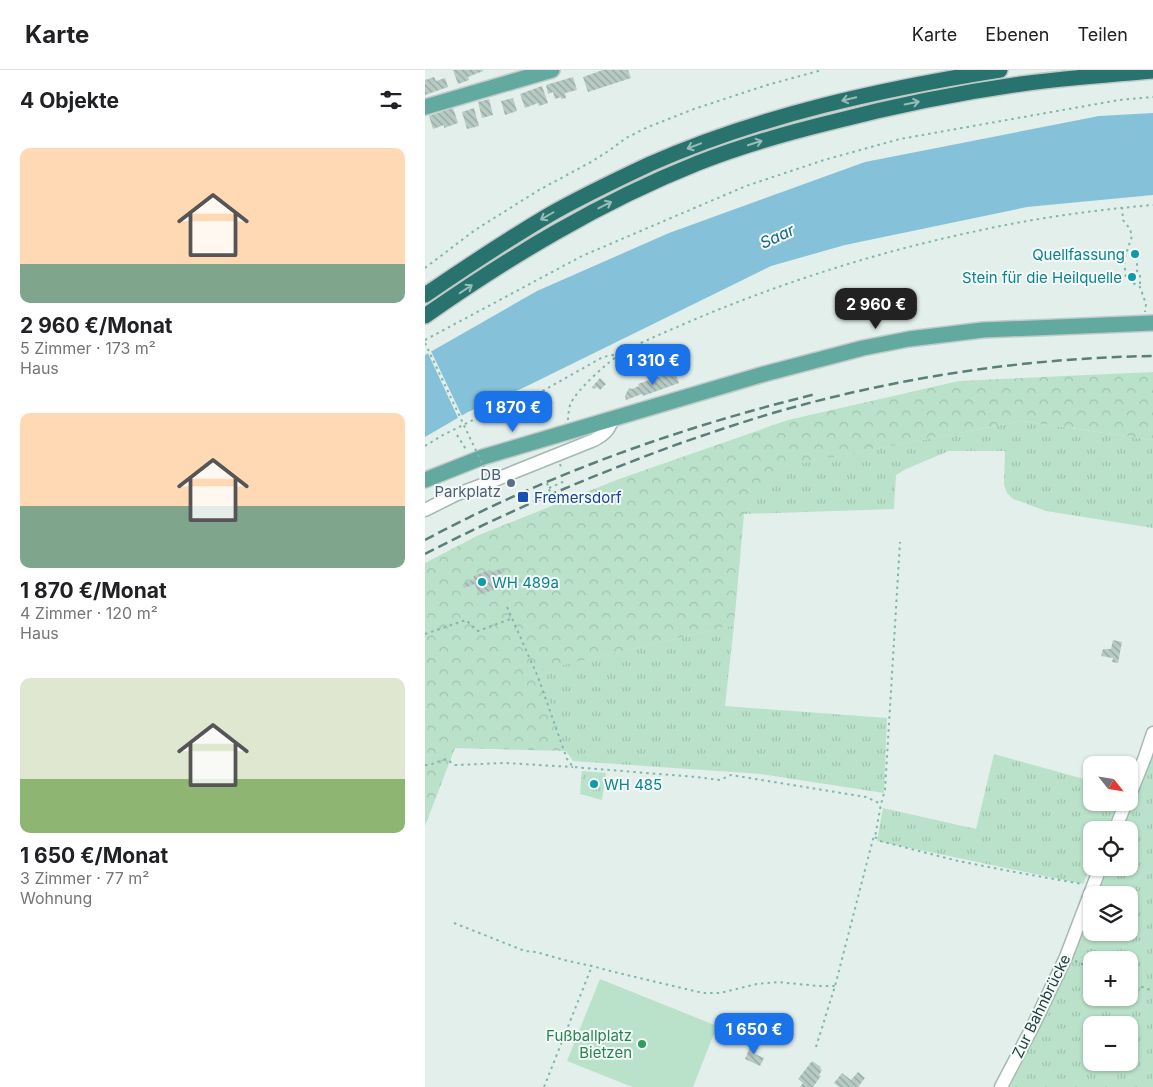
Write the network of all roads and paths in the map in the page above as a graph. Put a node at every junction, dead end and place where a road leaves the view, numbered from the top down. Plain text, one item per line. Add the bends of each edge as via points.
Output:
1 (552, 70) edge
2 (822, 70) edge
3 (1000, 70) edge
4 (1153, 71) edge
5 (1153, 97) edge
6 (425, 107) edge
7 (1153, 204) edge
8 (1122, 208) junction
9 (1135, 257) dead end
10 (425, 268) edge
11 (1140, 287) junction
12 (425, 295) edge
13 (1146, 304) dead end
14 (425, 316) edge
15 (1153, 323) edge
16 (425, 342) edge
17 (618, 356) junction
18 (613, 419) junction
19 (568, 432) junction
20 (457, 435) dead end
21 (425, 446) edge
22 (469, 455) dead end
23 (487, 463) dead end
24 (479, 466) dead end
25 (488, 476) dead end
26 (425, 480) edge
27 (565, 481) dead end
28 (547, 483) dead end
29 (549, 488) junction
30 (551, 492) dead end
31 (425, 510) edge
32 (900, 542) dead end
33 (507, 607) dead end
34 (513, 618) junction
35 (425, 634) edge
36 (1153, 734) edge
37 (425, 765) edge
38 (573, 767) junction
39 (1138, 775) edge
40 (881, 804) junction
41 (875, 837) junction
42 (1096, 876) edge
43 (1092, 886) joint
44 (1083, 911) edge
45 (454, 923) dead end
46 (1066, 957) junction
47 (1083, 964) edge
48 (592, 966) junction
49 (1138, 985) edge
50 (835, 986) junction
51 (1153, 991) edge
52 (816, 1047) dead end
53 (544, 1087) edge
54 (1001, 1087) edge

1 - 6 main road
2 - 10 path via 767,85 648,127 483,225
3 -> 12 highway via 855,98 792,114 693,146 550,215
14 -> 4 highway via 516,255 605,205 699,162 752,144 859,115 958,94 1020,84
5 - 16 path via 1119,100 901,139 746,186 582,256
7 - 8 path
8 - 11 path via 1123,220 1132,236 1124,260 1126,279
8 - 17 path via 977,231 840,266 721,309 638,344
9 - 11 path
11 - 13 path
15 - 18 main road via 983,330 909,339 810,361
16 - 25 path, bridge
17 - 19 path via 577,393 569,411
17 - 21 path via 603,357 539,393 497,408
18 - 19 main road
18 - 31 street via 610,428 594,440
19 - 26 main road via 483,457
20 - 22 path
23 - 24 path
27 - 29 path
28 - 29 path
29 - 30 path
32 - 40 path via 885,790
33 - 34 path
34 - 35 path via 478,631 467,620
34 - 38 path via 567,759
36 - 39 street
37 - 38 path via 446,759 455,765 505,763
38 - 40 path via 720,780 731,775 866,797
40 - 41 path
41 - 43 path via 959,861
41 - 50 path
42 - 43 street, Zur Bahnbrücke
44 - 46 street, Zur Bahnbrücke
45 - 48 path via 525,951
46 - 47 path
46 - 54 street, Zur Bahnbrücke
48 - 50 path via 703,993 720,994 778,982
48 - 53 path
49 - 51 path
50 - 52 path

